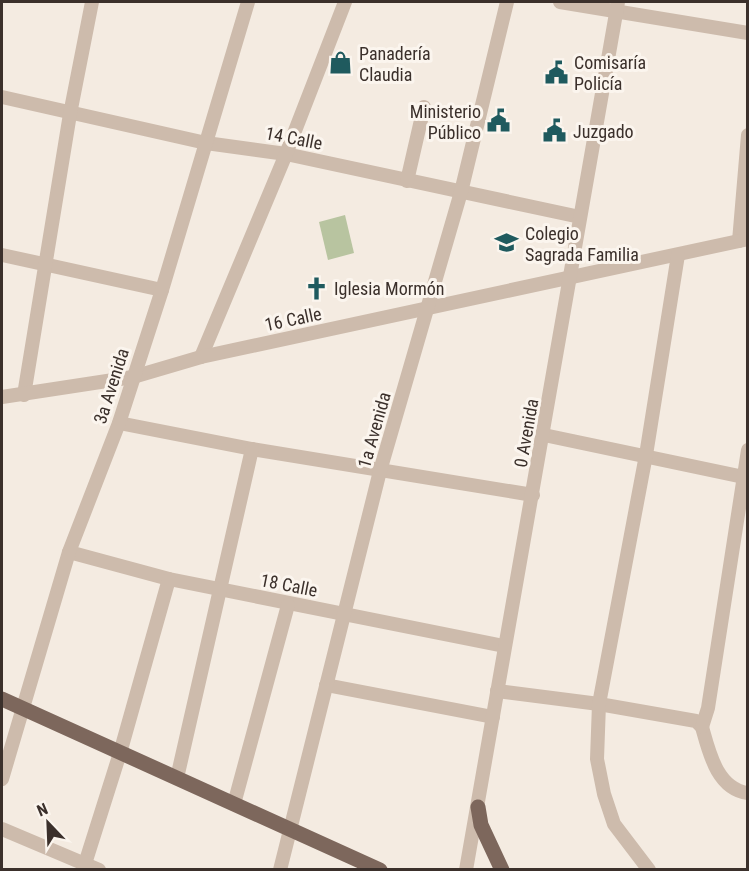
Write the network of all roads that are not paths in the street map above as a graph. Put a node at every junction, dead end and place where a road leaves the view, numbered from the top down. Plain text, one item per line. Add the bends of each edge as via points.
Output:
1 (93, 2) edge
2 (248, 2) edge
3 (345, 2) edge
4 (507, 2) edge
5 (560, 2) edge
6 (617, 7) edge
7 (747, 33) edge
8 (2, 97) edge
9 (424, 106) dead end
10 (70, 114) junction
11 (747, 135) edge
12 (206, 143) junction
13 (286, 154) junction
14 (407, 181) junction
15 (461, 192) junction
16 (580, 218) junction
17 (743, 240) edge
18 (2, 255) edge
19 (678, 255) junction
20 (46, 264) junction
21 (571, 277) junction
22 (162, 290) junction
23 (428, 308) junction
24 (201, 357) junction
25 (133, 377) junction
26 (24, 395) junction
27 (2, 397) edge
28 (2, 404) edge
29 (119, 423) junction
30 (544, 435) junction
31 (252, 449) junction
32 (747, 450) edge
33 (646, 456) junction
34 (380, 471) junction
35 (745, 477) edge
36 (533, 495) junction
37 (69, 552) junction
38 (169, 579) junction
39 (222, 589) junction
40 (288, 605) junction
41 (343, 613) junction
42 (504, 646) junction
43 (326, 685) junction
44 (497, 691) junction
45 (2, 699) edge
46 (599, 704) junction
47 (23, 709) junction
48 (493, 717) junction
49 (702, 727) junction
50 (120, 753) junction
51 (177, 778) junction
52 (2, 779) edge
53 (747, 793) edge
54 (234, 804) junction
55 (478, 807) junction
56 (2, 829) edge
57 (292, 830) junction
58 (84, 867) edge
59 (99, 870) edge
60 (280, 870) edge
61 (380, 870) edge
62 (466, 870) edge
63 (502, 870) edge
64 (649, 870) edge

1 - 10 street
2 - 12 street, 3a Avenida
3 - 13 street
4 - 15 street, 1a Avenida
5 - 6 street
6 - 7 street
6 - 16 street, 0 Avenida
8 - 10 street, 14 Calle
9 - 14 street
10 - 12 street, 14 Calle
10 - 20 street
11 - 17 street
12 - 13 street, 14 Calle
12 - 22 street, 3a Avenida
13 - 14 street, 14 Calle
13 - 24 street
14 - 15 street, 14 Calle
15 - 16 street, 14 Calle
15 - 23 street, 1a Avenida
16 - 21 street, 0 Avenida
17 - 19 street, 16 Calle
18 - 20 street
19 - 21 street, 16 Calle
19 - 33 street
20 - 22 street
20 - 26 street
21 - 23 street, 16 Calle
21 - 30 street, 0 Avenida
22 - 25 street, 3a Avenida
23 - 24 street, 16 Calle
23 - 34 street, 1a Avenida
24 - 25 street, 16 Calle
25 - 26 street, 16 Calle
25 - 29 street, 3a Avenida
26 - 27 street, 16 Calle
26 - 28 street, 16 Calle
29 - 31 street
29 - 37 street, 3a Avenida
30 - 33 street
30 - 36 street, 0 Avenida
31 - 34 street
31 - 39 street
32 - 35 street
33 - 35 street
33 - 46 street
34 - 36 street
34 - 41 street, 1a Avenida
35 - 49 street
36 - 42 street, 0 Avenida
37 - 38 street, 18 Calle
37 - 47 street, 3a Avenida
38 - 39 street, 18 Calle
38 - 50 street
39 - 40 street, 18 Calle
39 - 51 street
40 - 41 street, 18 Calle
40 - 54 street
41 - 42 street, 18 Calle
41 - 43 street, 1a Avenida
42 - 44 street, 0 Avenida
43 - 48 street
43 - 57 street, 1a Avenida
44 - 46 street
44 - 48 street, 0 Avenida
45 - 47 main road
46 - 49 street via 689,719
46 - 64 street via 597,759 604,794 614,824
47 - 50 main road
47 - 52 street, 3a Avenida
48 - 55 street, 0 Avenida
49 - 53 street via 718,773 734,790
50 - 51 main road
50 - 58 street
51 - 54 main road
54 - 57 main road
55 - 62 street, 0 Avenida
55 - 63 main road via 481,825
56 - 58 street
57 - 60 street, 1a Avenida
57 - 61 main road
58 - 59 street

